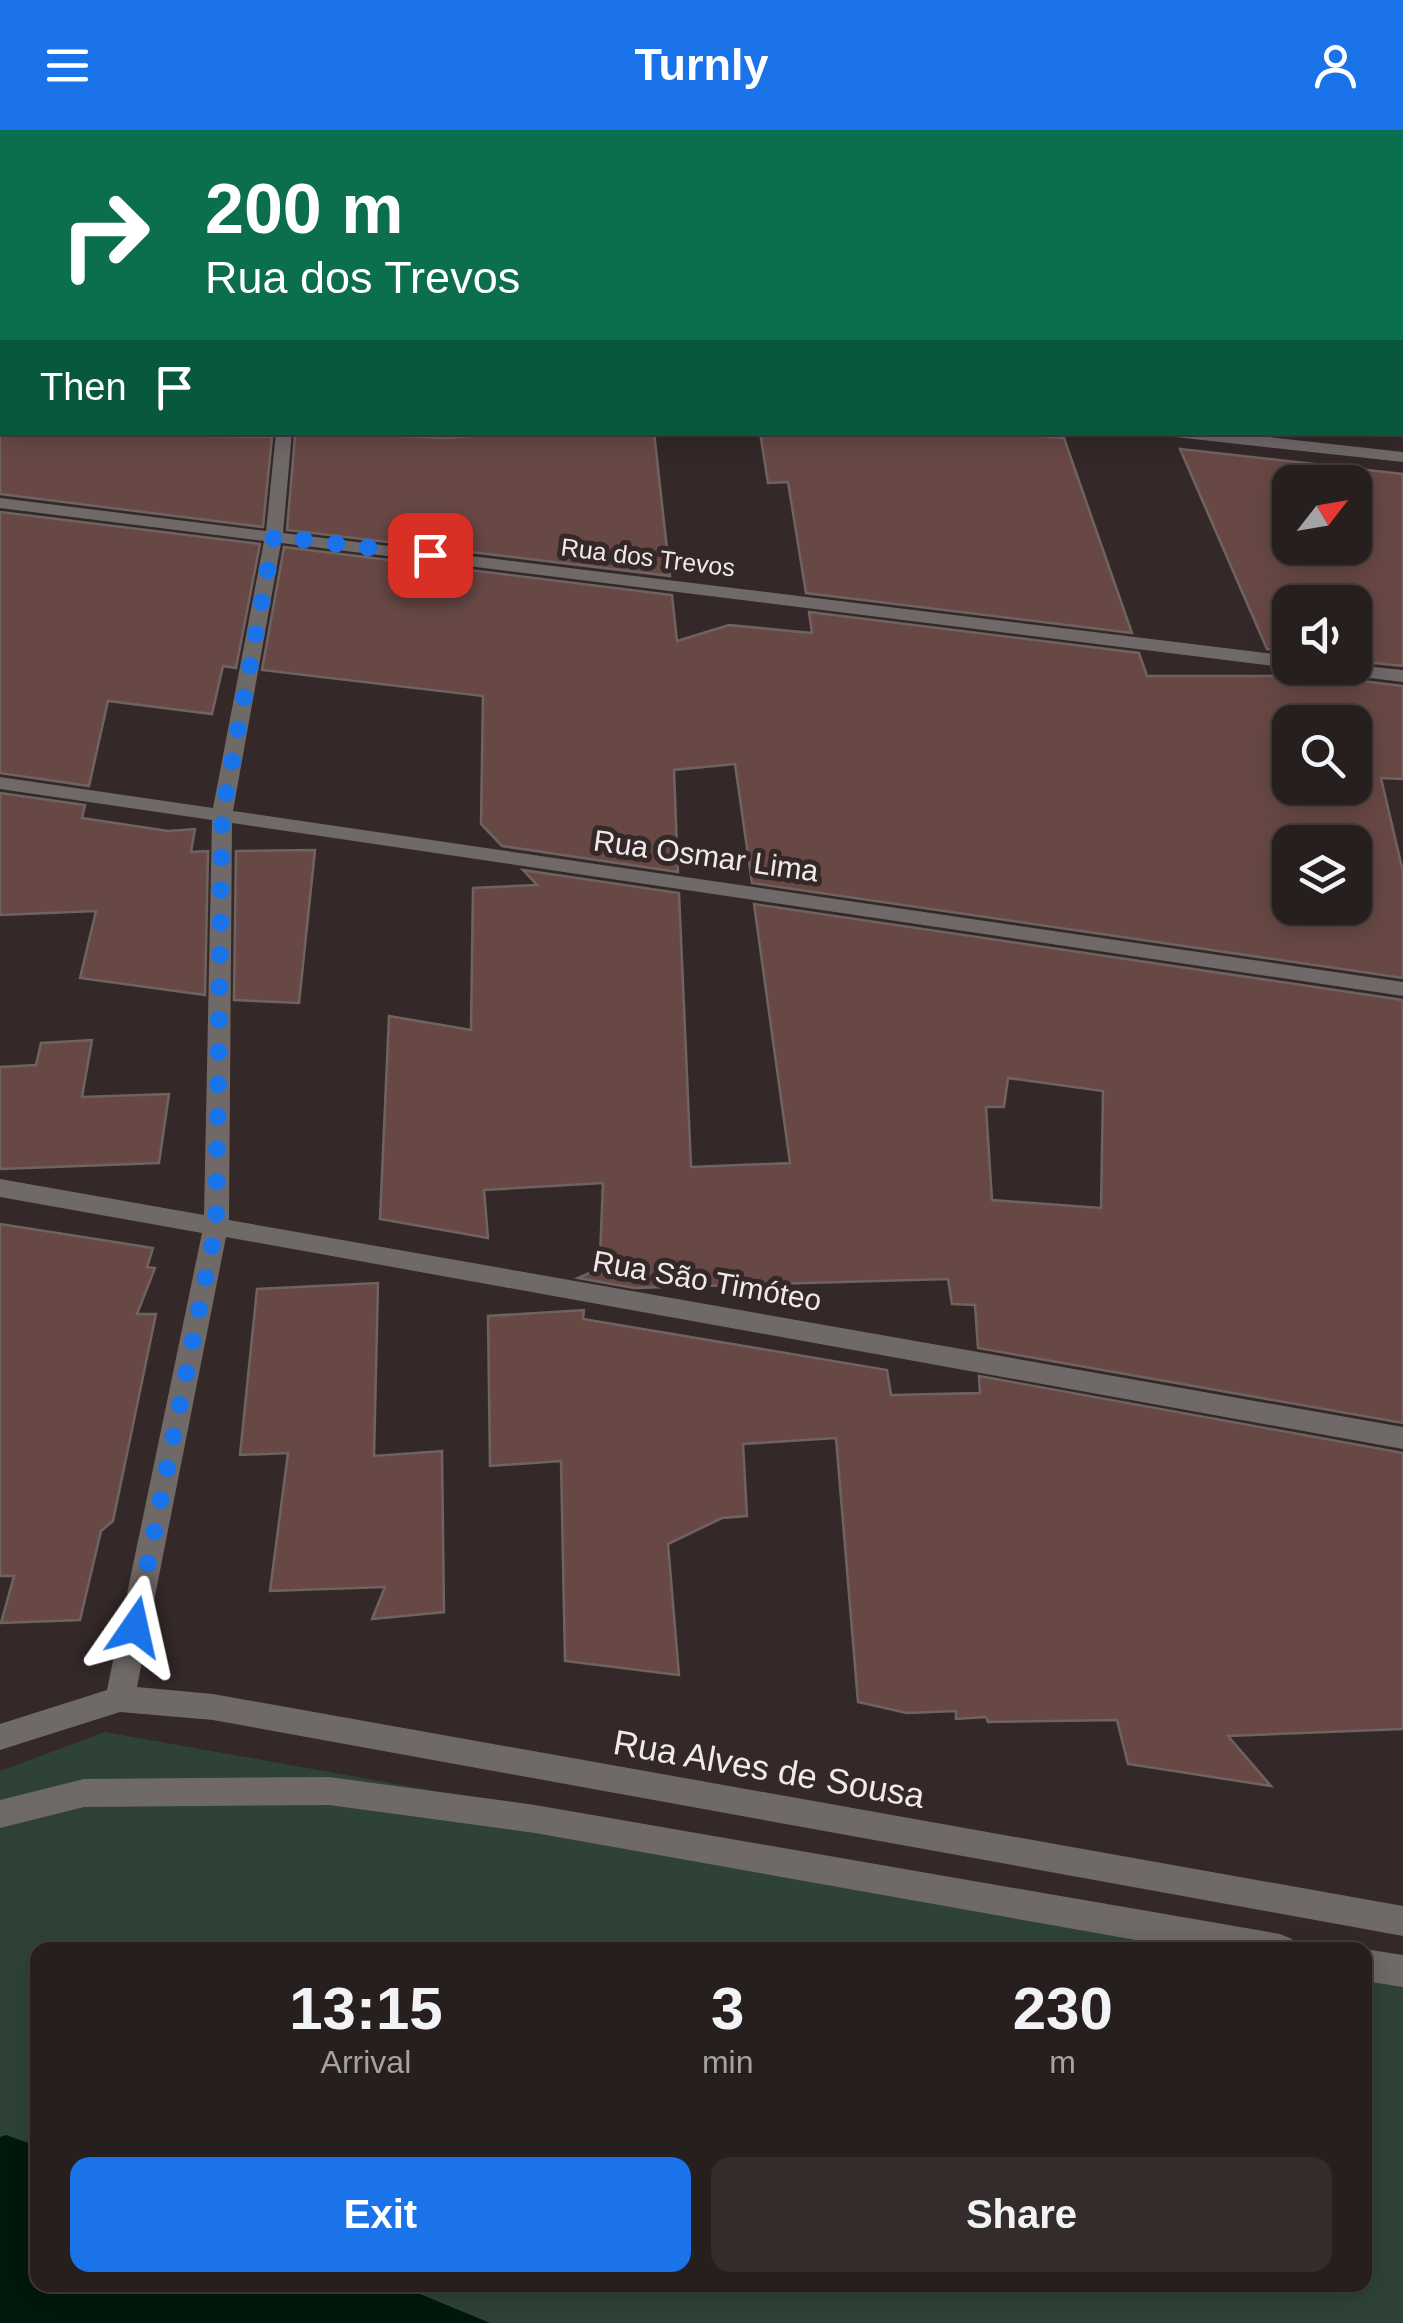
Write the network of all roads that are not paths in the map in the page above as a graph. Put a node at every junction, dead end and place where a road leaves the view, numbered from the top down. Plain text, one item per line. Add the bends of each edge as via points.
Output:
1 (284, 435) edge
2 (1202, 435) edge
3 (1403, 457) edge
4 (0, 502) edge
5 (274, 536) junction
6 (1272, 660) edge
7 (1372, 672) edge
8 (1403, 676) edge
9 (0, 784) edge
10 (222, 815) junction
11 (1403, 989) edge
12 (0, 1188) edge
13 (216, 1226) junction
14 (1403, 1438) edge
15 (120, 1700) junction
16 (0, 1737) edge
17 (0, 1814) edge
18 (1403, 1921) edge
19 (1235, 1942) edge
20 (1372, 1966) edge
21 (1403, 1971) edge

1 - 5 street
2 - 3 street
4 - 5 street, Rua dos Trevos
5 - 6 street, Rua dos Trevos
5 - 10 street
7 - 8 street
9 - 10 street, Rua Osmar Lima
10 - 11 street, Rua Osmar Lima
10 - 13 street
12 - 13 street, Rua São Timóteo
13 - 14 street, Rua São Timóteo
13 - 15 street
15 - 16 street
15 - 18 street, Rua Alves de Sousa via 214,1707
17 - 19 street via 84,1793 328,1791 536,1819
20 - 21 street

